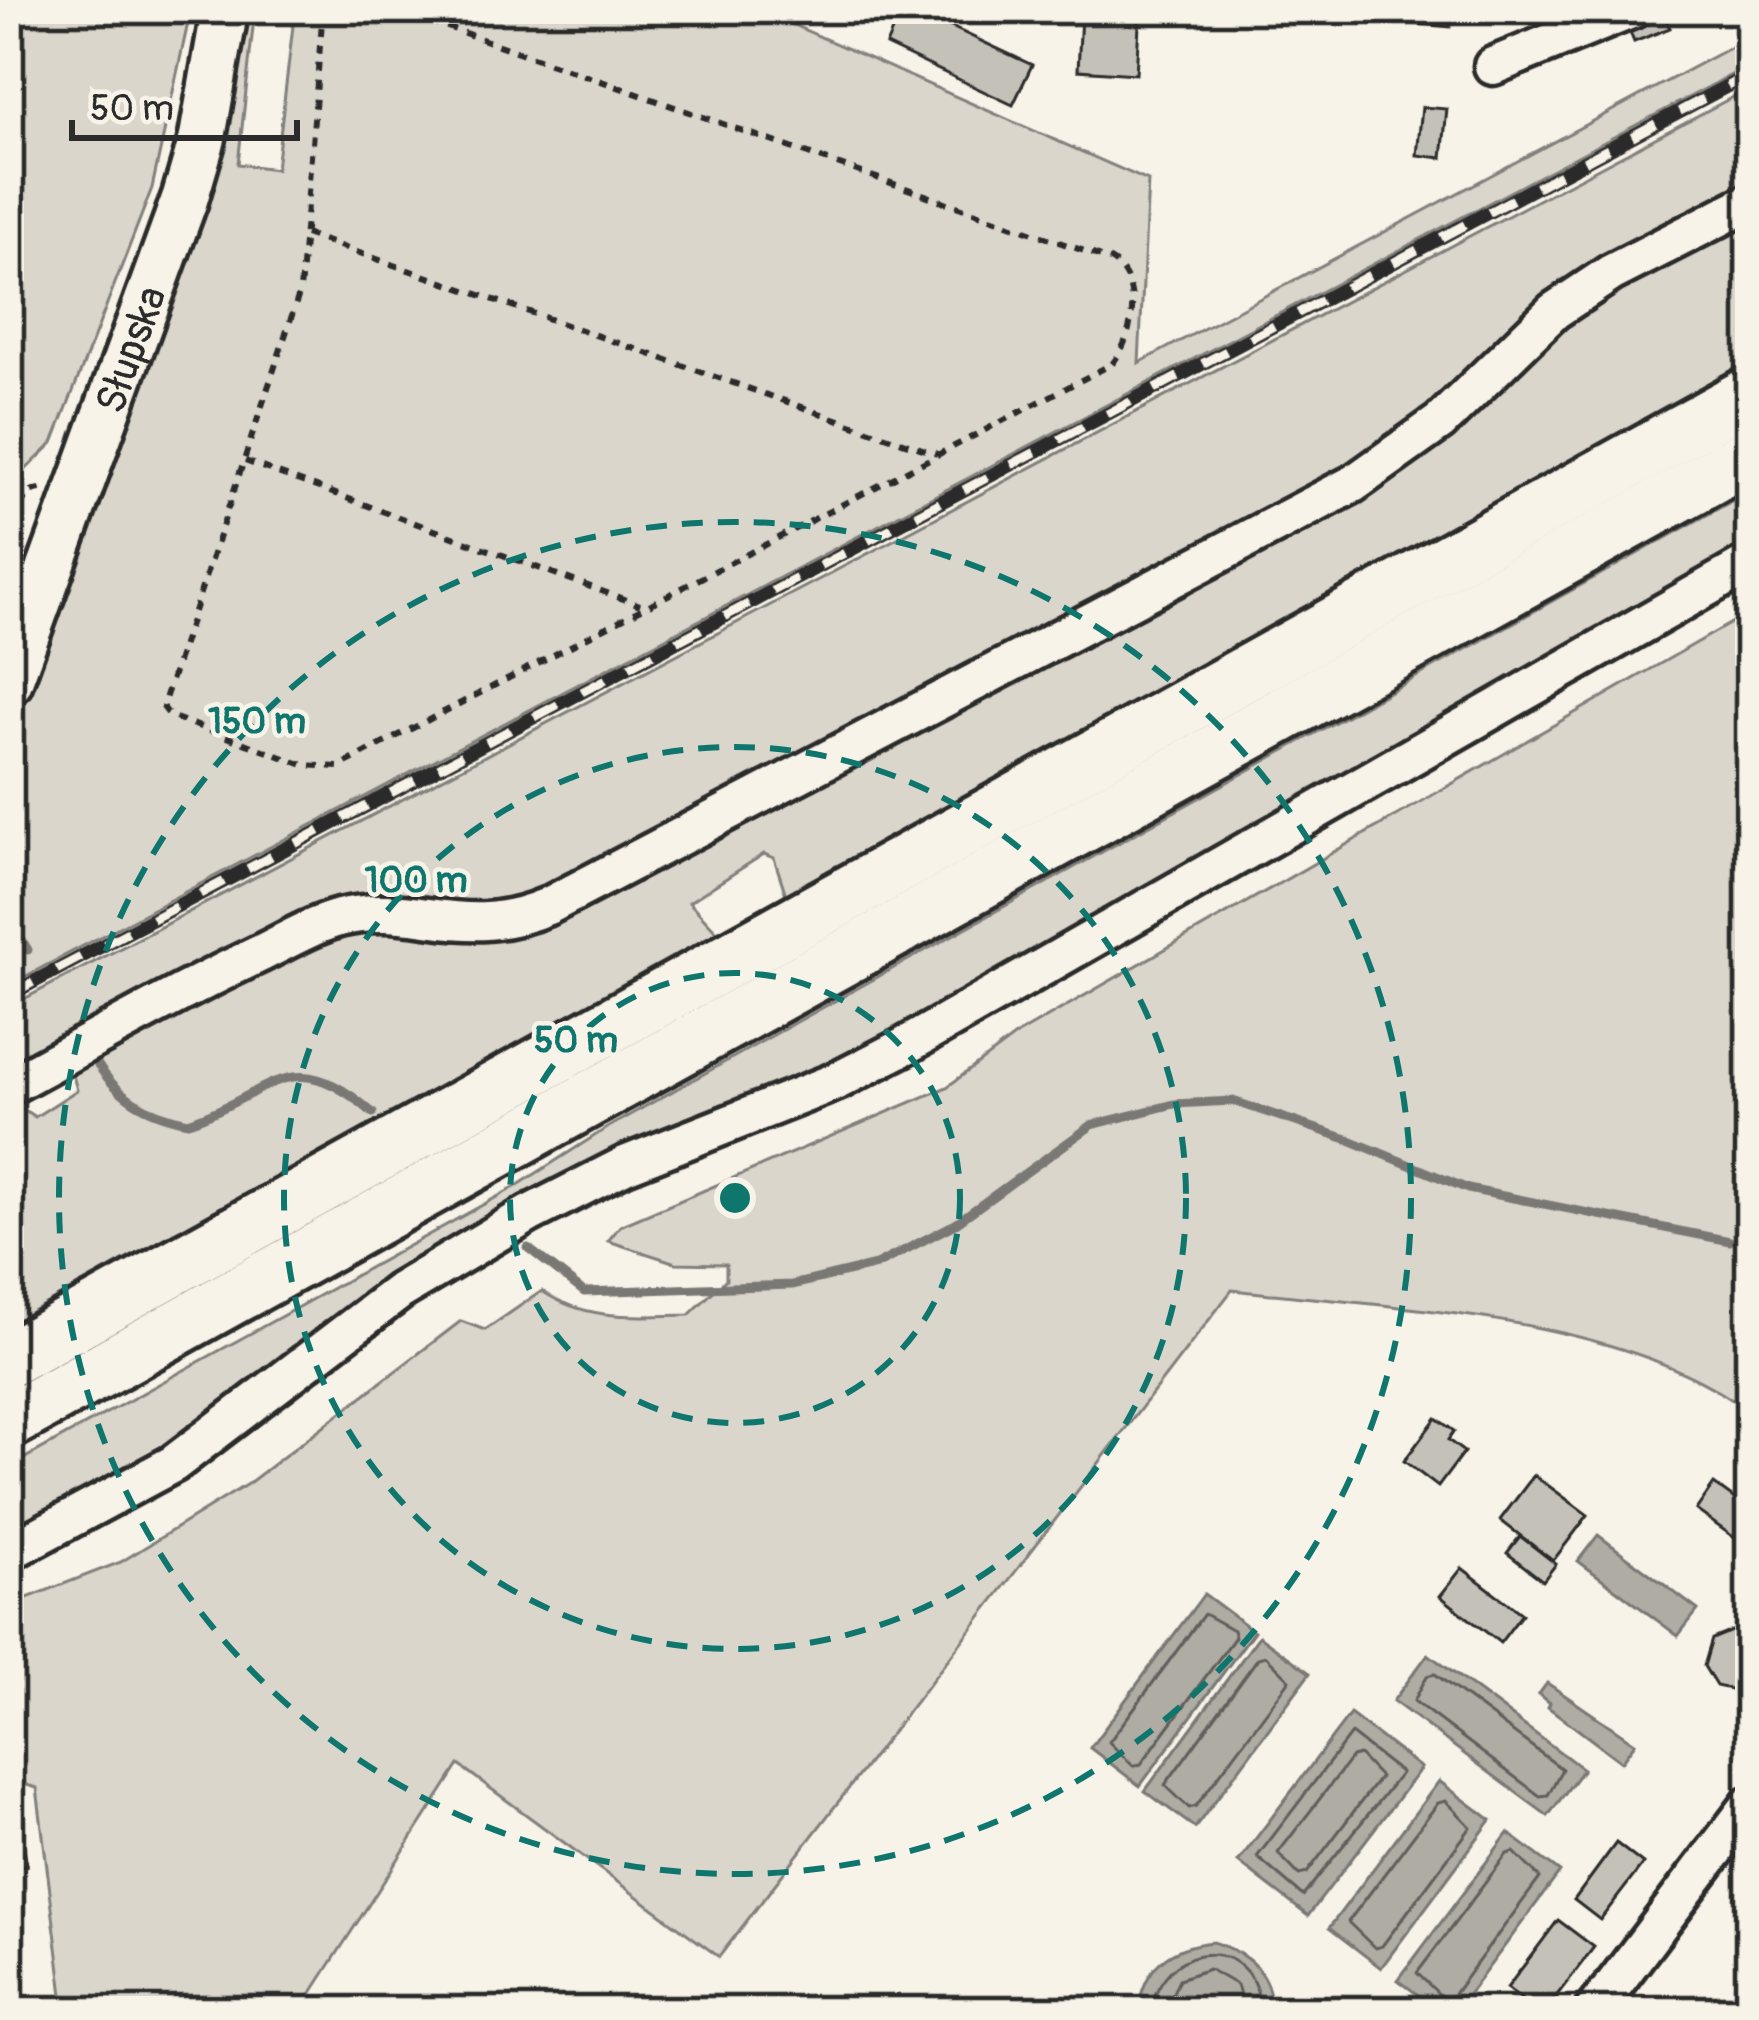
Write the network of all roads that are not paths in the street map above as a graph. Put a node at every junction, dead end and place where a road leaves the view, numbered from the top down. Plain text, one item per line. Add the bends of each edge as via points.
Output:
1 (225, 9) edge
2 (1633, 9) edge
3 (1493, 66) dead end
4 (1750, 202) edge
5 (1750, 394) edge
6 (1750, 455) edge
7 (1750, 563) edge
8 (9, 682) edge
9 (9, 1086) edge
10 (9, 1359) edge
11 (9, 1420) edge
12 (9, 1552) edge
13 (1750, 1804) edge
14 (1594, 2011) edge

1 - 8 main road, Słupska via 185,198
2 - 3 street
4 - 9 street via 1554,310 1440,422 1353,484 548,906 482,925 388,914 339,918
5 - 10 highway
6 - 11 highway
7 - 12 street via 888,1055 529,1214 400,1291 173,1464
13 - 14 street

